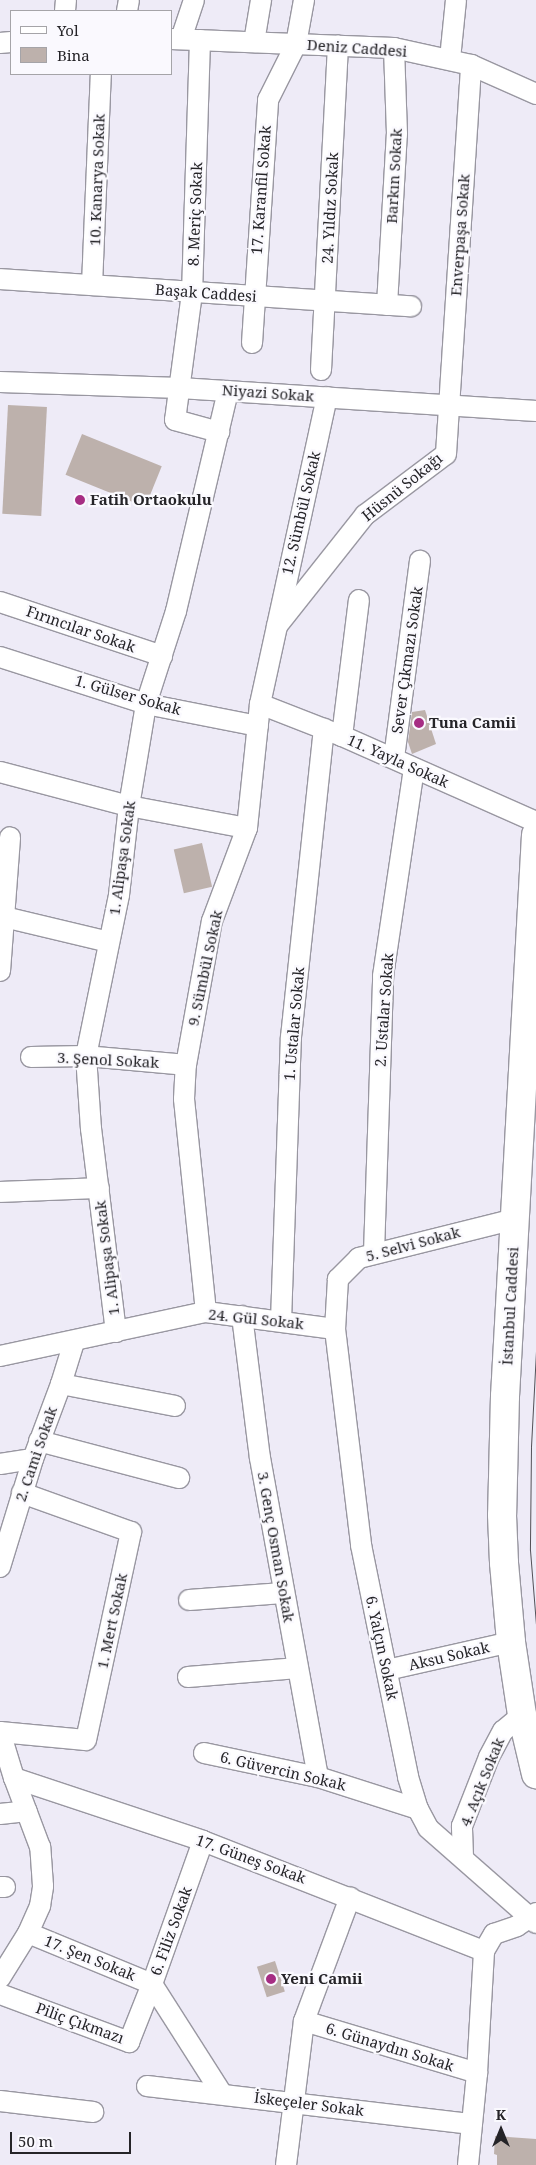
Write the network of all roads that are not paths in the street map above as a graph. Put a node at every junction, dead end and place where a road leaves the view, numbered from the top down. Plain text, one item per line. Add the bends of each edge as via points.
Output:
1 (194, 0) edge
2 (261, 0) edge
3 (304, 0) edge
4 (456, 0) edge
5 (184, 40) edge
6 (254, 42) junction
7 (296, 44) junction
8 (338, 45) junction
9 (394, 48) junction
10 (450, 59) junction
11 (472, 64) junction
12 (101, 75) edge
13 (536, 94) edge
14 (0, 278) edge
15 (92, 285) junction
16 (192, 293) junction
17 (254, 297) junction
18 (326, 301) junction
19 (387, 305) junction
20 (411, 306) dead end
21 (252, 343) dead end
22 (321, 370) dead end
23 (0, 382) edge
24 (180, 388) junction
25 (228, 391) junction
26 (327, 397) junction
27 (449, 405) junction
28 (536, 411) edge
29 (219, 432) junction
30 (420, 561) dead end
31 (359, 600) dead end
32 (0, 602) edge
33 (274, 630) junction
34 (162, 656) junction
35 (0, 657) edge
36 (146, 704) junction
37 (260, 704) junction
38 (258, 726) junction
39 (333, 733) junction
40 (394, 758) junction
41 (414, 768) junction
42 (0, 772) edge
43 (129, 806) junction
44 (536, 822) edge
45 (247, 828) junction
46 (536, 835) edge
47 (10, 837) dead end
48 (1, 916) edge
49 (109, 942) junction
50 (0, 971) edge
51 (31, 1056) dead end
52 (86, 1056) junction
53 (186, 1065) junction
54 (99, 1188) junction
55 (0, 1192) edge
56 (514, 1219) junction
57 (374, 1253) junction
58 (206, 1312) junction
59 (242, 1316) junction
60 (281, 1321) junction
61 (335, 1329) junction
62 (116, 1332) junction
63 (74, 1342) junction
64 (0, 1356) edge
65 (61, 1384) junction
66 (174, 1406) dead end
67 (36, 1450) junction
68 (0, 1464) edge
69 (179, 1478) dead end
70 (22, 1493) junction
71 (0, 1567) edge
72 (283, 1592) junction
73 (190, 1600) dead end
74 (511, 1642) junction
75 (298, 1668) junction
76 (387, 1670) junction
77 (188, 1676) dead end
78 (522, 1715) junction
79 (0, 1732) edge
80 (204, 1753) dead end
81 (536, 1774) edge
82 (318, 1777) junction
83 (14, 1778) junction
84 (418, 1809) junction
85 (27, 1811) junction
86 (0, 1814) edge
87 (203, 1841) junction
88 (463, 1857) junction
89 (350, 1897) junction
90 (534, 1918) edge
91 (28, 1933) junction
92 (484, 1951) junction
93 (0, 1978) edge
94 (152, 1984) junction
95 (0, 1994) edge
96 (304, 2021) junction
97 (477, 2073) junction
98 (147, 2086) dead end
99 (222, 2094) junction
100 (0, 2101) edge
101 (292, 2102) junction
102 (93, 2112) dead end
103 (472, 2124) junction
104 (286, 2165) edge
105 (468, 2165) edge

1 - 5 street, 8. Meriç Sokak
2 - 6 street
3 - 7 street, 17. Karanfil Sokak
4 - 10 street
5 - 6 street, Deniz Caddesi
5 - 16 street, 8. Meriç Sokak
6 - 7 street, Deniz Caddesi
7 - 8 street, Deniz Caddesi
7 - 17 street, 17. Karanfil Sokak via 268,100
8 - 9 street, Deniz Caddesi
8 - 18 street, 24. Yıldız Sokak
9 - 10 street, Deniz Caddesi
9 - 19 street, Barkın Sokak via 397,134
10 - 11 street, Deniz Caddesi
11 - 13 street, Deniz Caddesi
11 - 27 street, Enverpaşa Sokak
12 - 15 street, 10. Kanarya Sokak
14 - 15 street, Başak Caddesi
15 - 16 street, Başak Caddesi
16 - 17 street, Başak Caddesi
16 - 24 street, 8. Meriç Sokak
17 - 18 street, Başak Caddesi
17 - 21 street, 17. Karanfil Sokak
18 - 19 street, Başak Caddesi
18 - 22 street, 24. Yıldız Sokak
19 - 20 street, Başak Caddesi
23 - 24 street, Niyazi Sokak
24 - 25 street, Niyazi Sokak
24 - 29 street, 8. Meriç Sokak via 175,420
25 - 26 street, Niyazi Sokak
25 - 29 street, 1. Alipaşa Sokak
26 - 27 street, Niyazi Sokak
26 - 33 street, 12. Sümbül Sokak
27 - 28 street, Niyazi Sokak
27 - 33 street, Hüsnü Sokağı via 446,454 365,515
29 - 34 street, 1. Alipaşa Sokak
30 - 40 street, Sever Çıkmazı Sokak
31 - 39 street, 1. Ustalar Sokak
32 - 34 street, Fırıncılar Sokak
33 - 37 street, 9. Sümbül Sokak
34 - 36 street, 1. Alipaşa Sokak
35 - 36 street, 1. Gülser Sokak
36 - 38 street, 1. Gülser Sokak
36 - 43 street, 1. Alipaşa Sokak
37 - 38 street, 9. Sümbül Sokak
37 - 39 street, 11. Yayla Sokak
38 - 45 street, 9. Sümbül Sokak
39 - 40 street, 11. Yayla Sokak
39 - 60 street, 1. Ustalar Sokak via 291,1037
40 - 41 street, 11. Yayla Sokak
41 - 44 street, 11. Yayla Sokak
41 - 57 street, 2. Ustalar Sokak via 383,976
42 - 43 street
43 - 45 street
43 - 49 street, 1. Alipaşa Sokak via 119,895
45 - 53 street, 9. Sümbül Sokak via 212,921
46 - 56 highway, İstanbul Caddesi
47 - 48 street
48 - 49 street
48 - 50 street
49 - 52 street, 1. Alipaşa Sokak
51 - 52 street, 3. Şenol Sokak
52 - 53 street, 3. Şenol Sokak
52 - 54 street, 1. Alipaşa Sokak
53 - 58 street, 9. Sümbül Sokak via 184,1099
54 - 55 street
54 - 62 street, 1. Alipaşa Sokak
56 - 57 street, 5. Selvi Sokak
56 - 74 highway, İstanbul Caddesi via 502,1464 504,1563
57 - 61 street, 5. Selvi Sokak via 359,1258 338,1279
58 - 59 street, 24. Gül Sokak
58 - 62 street, 24. Gül Sokak
59 - 60 street, 24. Gül Sokak
59 - 72 street, 3. Genç Osman Sokak via 260,1458
60 - 61 street, 24. Gül Sokak
61 - 76 street, 6. Yalçın Sokak via 361,1545
62 - 63 street, 24. Gül Sokak
63 - 64 street, 24. Gül Sokak
63 - 65 street, 2. Cami Sokak
65 - 66 street
65 - 67 street, 2. Cami Sokak
67 - 68 street
67 - 69 street
67 - 70 street, 2. Cami Sokak
70 - 71 street, 2. Cami Sokak
70 - 79 street, 1. Mert Sokak via 131,1532 86,1740
72 - 73 street
72 - 75 street, 3. Genç Osman Sokak
74 - 76 street, Aksu Sokak
74 - 78 highway, İstanbul Caddesi
75 - 77 street
75 - 82 street, 3. Genç Osman Sokak
76 - 84 street, 6. Yalçın Sokak via 408,1777
78 - 81 highway, İstanbul Caddesi
78 - 88 street, 4. Açık Sokak via 503,1731 489,1757 462,1826
79 - 83 street
80 - 82 street, 6. Güvercin Sokak
82 - 84 street, 6. Güvercin Sokak
83 - 85 street
83 - 87 street, 17. Güneş Sokak
84 - 88 street, 6. Yalçın Sokak via 428,1828
85 - 86 street
85 - 91 street via 40,1847 44,1886 40,1906
87 - 89 street, 17. Güneş Sokak
87 - 94 street, 6. Filiz Sokak
88 - 90 street, 6. Yalçın Sokak
89 - 92 street, 17. Güneş Sokak
89 - 96 street
90 - 92 street via 494,1934
91 - 93 street
91 - 94 street, 17. Şen Sokak
92 - 97 street
94 - 95 street, Piliç Çıkmazı via 129,2042
94 - 99 street, 6. Filiz Sokak
96 - 97 street, 6. Günaydın Sokak
96 - 101 street
97 - 103 street
98 - 99 street, İskeçeler Sokak
99 - 101 street, İskeçeler Sokak
100 - 102 street
101 - 103 street, İskeçeler Sokak
101 - 104 street
103 - 105 street

